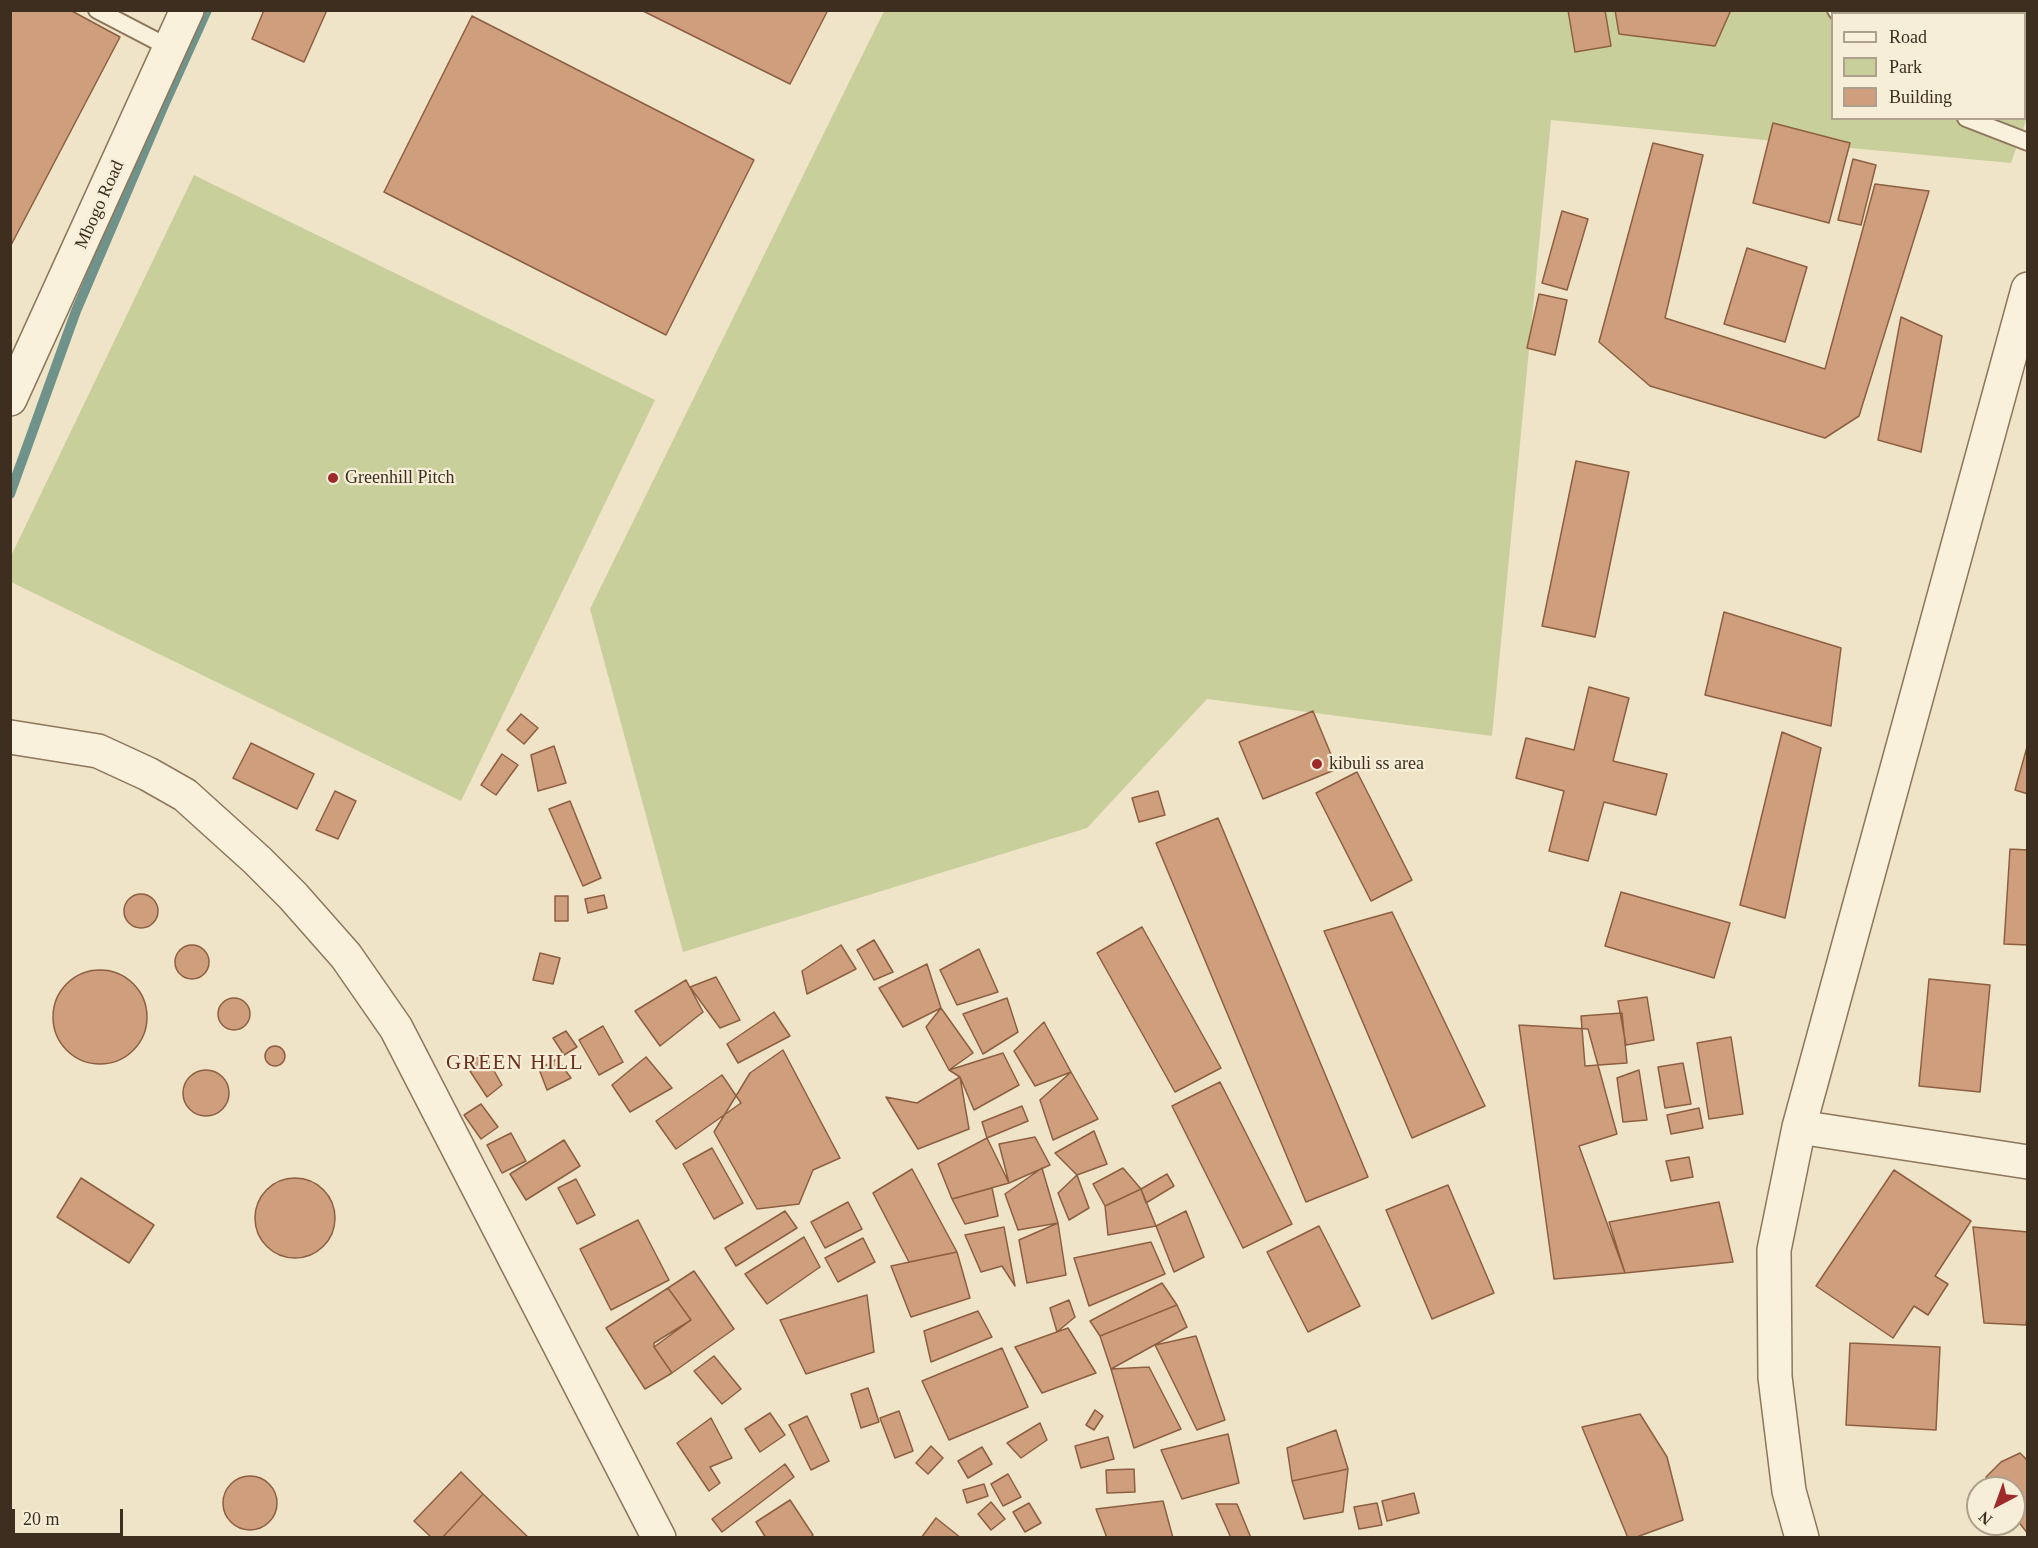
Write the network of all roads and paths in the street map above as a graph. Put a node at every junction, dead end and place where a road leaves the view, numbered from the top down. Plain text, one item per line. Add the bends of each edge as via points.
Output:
1 (97, 10) edge
2 (187, 10) edge
3 (170, 48) junction
4 (1971, 120) edge
5 (2028, 142) edge
6 (2028, 289) edge
7 (10, 399) edge
8 (10, 737) edge
9 (1799, 1126) junction
10 (2028, 1162) edge
11 (659, 1538) edge
12 (1802, 1538) edge

1 - 3 lane
2 - 3 street, Mbogo Road
3 - 7 street, Mbogo Road
4 - 5 lane
6 - 9 street
8 - 11 street via 98,751 185,795 293,896 346,956 396,1028
9 - 10 street
9 - 12 street via 1774,1250 1774,1273 1775,1377 1789,1491

